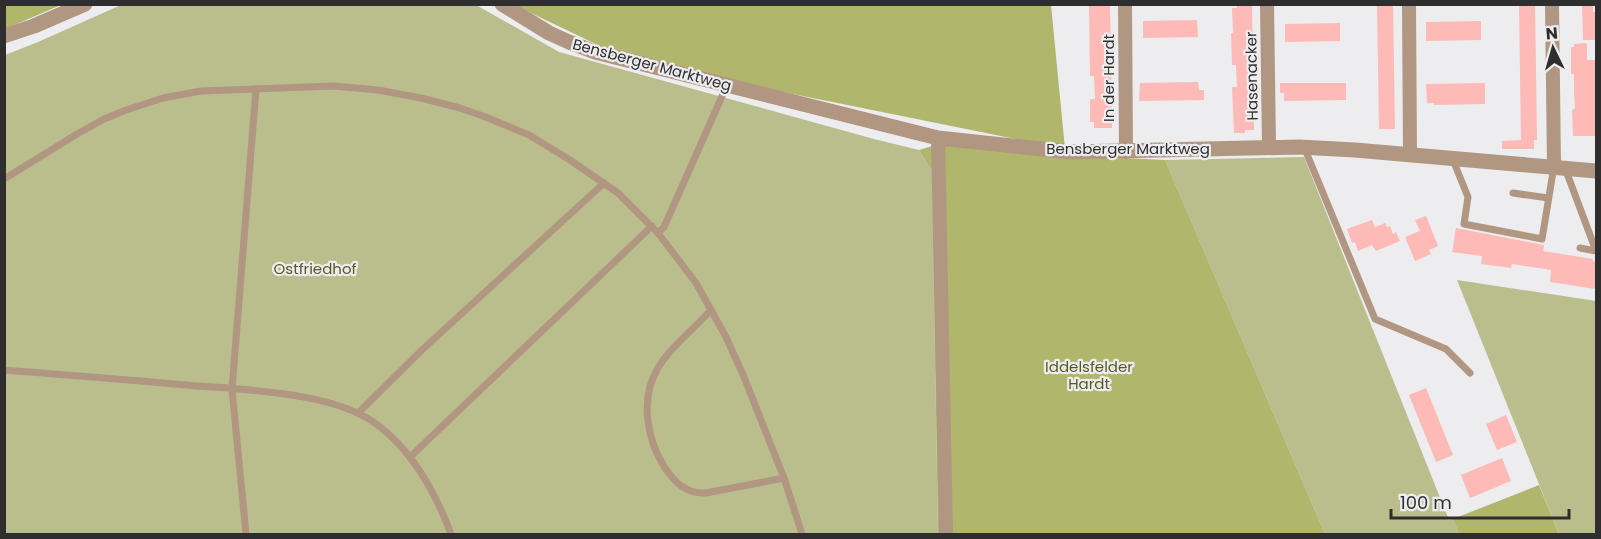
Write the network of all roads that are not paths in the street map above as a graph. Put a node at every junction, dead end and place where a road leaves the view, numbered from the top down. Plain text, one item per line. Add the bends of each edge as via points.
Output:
1 (85, 4) edge
2 (502, 4) edge
3 (1125, 4) edge
4 (1267, 4) edge
5 (1408, 4) edge
6 (1551, 4) edge
7 (4, 36) edge
8 (727, 86) junction
9 (256, 89) junction
10 (938, 138) junction
11 (1269, 146) junction
12 (1304, 147) junction
13 (1126, 152) junction
14 (1410, 154) junction
15 (1452, 158) junction
16 (1560, 167) junction
17 (1596, 171) edge
18 (4, 179) edge
19 (604, 183) junction
20 (1513, 194) dead end
21 (1548, 198) junction
22 (652, 226) junction
23 (658, 233) junction
24 (1580, 248) dead end
25 (711, 310) junction
26 (4, 370) edge
27 (1470, 374) dead end
28 (232, 389) junction
29 (358, 413) junction
30 (410, 457) junction
31 (784, 478) junction
32 (246, 534) edge
33 (451, 534) edge
34 (802, 534) edge
35 (946, 534) edge

1 - 7 street
2 - 8 street, Bensberger Marktweg via 549,33 586,49
3 - 13 street, In der Hardt
4 - 11 street, Hasenacker
5 - 14 street
6 - 16 street
8 - 10 street, Bensberger Marktweg
8 - 23 lane
9 - 18 lane via 201,91 126,110 77,134
9 - 19 lane via 356,87 460,108 529,135
9 - 28 lane
10 - 13 street, Bensberger Marktweg via 1067,152
10 - 35 street
11 - 12 street, Bensberger Marktweg
11 - 13 street, Bensberger Marktweg
12 - 14 street, Bensberger Marktweg
12 - 27 lane via 1375,319 1446,349
14 - 15 street, Bensberger Marktweg
15 - 16 street, Bensberger Marktweg
15 - 21 lane via 1468,197 1464,224 1542,239
16 - 17 street, Bensberger Marktweg
16 - 21 lane
16 - 24 lane via 1596,251
19 - 22 lane
19 - 29 lane
20 - 21 lane
22 - 23 lane
22 - 30 lane
23 - 25 lane
25 - 31 lane via 744,377
25 - 31 lane via 660,363 649,387 649,429 658,458 676,482 698,494
26 - 28 lane
28 - 29 lane via 302,397
28 - 32 lane
29 - 30 lane via 379,425
30 - 33 lane
31 - 34 lane

